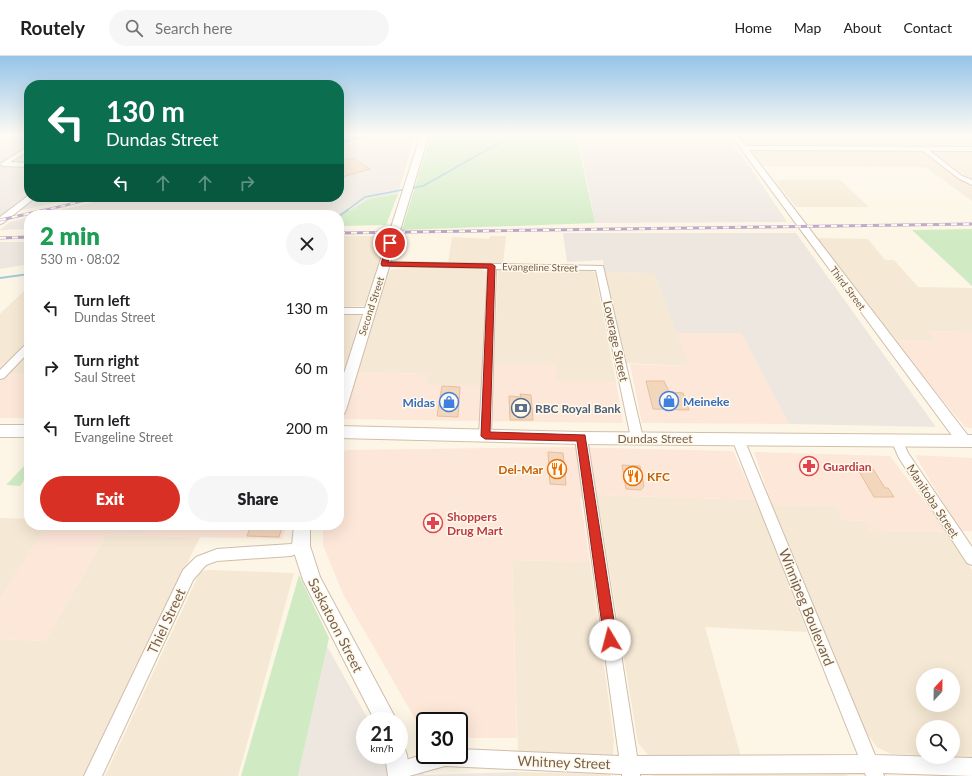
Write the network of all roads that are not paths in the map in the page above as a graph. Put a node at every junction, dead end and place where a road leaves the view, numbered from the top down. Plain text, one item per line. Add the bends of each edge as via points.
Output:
1 (414, 168) edge
2 (759, 168) edge
3 (948, 168) edge
4 (972, 183) edge
5 (25, 202) edge
6 (0, 221) edge
7 (384, 264) junction
8 (492, 266) junction
9 (600, 268) joint
10 (344, 311) edge
11 (369, 311) junction
12 (24, 351) edge
13 (0, 376) edge
14 (344, 394) edge
15 (0, 430) edge
16 (24, 431) edge
17 (344, 432) edge
18 (485, 436) junction
19 (581, 438) junction
20 (637, 438) junction
21 (738, 439) junction
22 (897, 440) junction
23 (968, 441) edge
24 (302, 530) edge
25 (301, 546) junction
26 (972, 559) edge
27 (381, 712) edge
28 (398, 767) edge
29 (972, 767) edge
30 (630, 770) edge
31 (872, 770) edge
32 (93, 776) edge

1 - 7 street, Second Street
2 - 23 street, Third Street
3 - 4 street
5 - 6 street
7 - 8 street, Evangeline Street
7 - 11 street, Second Street
8 - 9 street, Evangeline Street
8 - 18 street
9 - 20 street, Loverage Street
10 - 11 street
11 - 14 street, Second Street
12 - 13 street
15 - 16 main road
17 - 18 main road, Dundas Street
18 - 19 main road, Dundas Street
19 - 20 main road, Dundas Street
19 - 30 street
20 - 21 main road, Dundas Street
21 - 22 main road, Dundas Street
21 - 31 street, Winnipeg Boulevard
22 - 23 main road, Dundas Street
22 - 26 street, Manitoba Street via 903,455
24 - 25 street, Saskatoon Street
25 - 27 street, Saskatoon Street via 312,580
25 - 32 street, Thiel Street via 291,550 217,555 201,561 188,575
28 - 30 street, Whitney Street via 445,757
29 - 31 street, Whitney Street
30 - 31 street, Whitney Street

